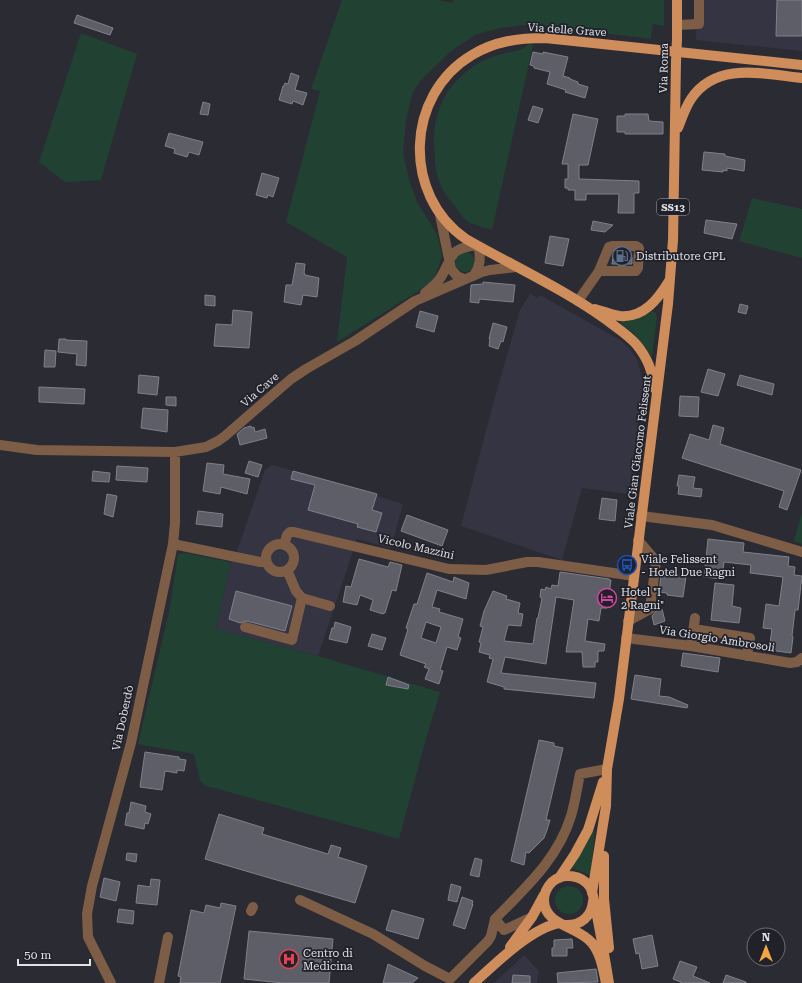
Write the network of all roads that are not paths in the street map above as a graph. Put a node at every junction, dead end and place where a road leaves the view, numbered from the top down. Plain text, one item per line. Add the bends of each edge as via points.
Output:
1 (677, 0) edge
2 (699, 0) edge
3 (677, 25) junction
4 (802, 64) edge
5 (802, 78) edge
6 (675, 137) junction
7 (440, 215) junction
8 (477, 246) junction
9 (449, 258) junction
10 (516, 267) junction
11 (599, 271) dead end
12 (469, 277) junction
13 (671, 278) junction
14 (416, 301) junction
15 (582, 303) junction
16 (654, 411) junction
17 (0, 445) edge
18 (175, 452) junction
19 (641, 516) junction
20 (638, 540) junction
21 (173, 544) junction
22 (284, 544) junction
23 (802, 552) edge
24 (266, 561) junction
25 (287, 570) junction
26 (634, 576) junction
27 (302, 598) junction
28 (330, 606) dead end
29 (695, 618) dead end
30 (628, 621) junction
31 (245, 627) dead end
32 (694, 629) junction
33 (626, 638) junction
34 (692, 646) junction
35 (747, 656) junction
36 (802, 658) edge
37 (607, 769) junction
38 (606, 806) junction
39 (559, 878) junction
40 (545, 892) junction
41 (593, 896) junction
42 (300, 900) dead end
43 (532, 917) junction
44 (495, 919) junction
45 (561, 924) junction
46 (168, 937) dead end
47 (504, 955) junction
48 (452, 981) edge
49 (111, 983) edge
50 (159, 983) edge
51 (474, 983) edge
52 (609, 983) edge

1 - 3 main road, Via Roma
2 - 3 street via 699,24
3 - 6 main road, Via Roma, bridge
4 - 7 main road, Via delle Grave via 545,38 510,40 484,48 451,71 437,90 426,112 420,138 420,164 426,189
5 - 6 main road via 747,72 726,74 716,78 691,98
6 - 13 main road, Viale Gian Giacomo Felissent / SS13
7 - 8 main road, Via delle Grave via 456,232
7 - 9 street
8 - 9 street via 460,248
8 - 10 main road, Via delle Grave
8 - 12 street via 479,268
9 - 12 street via 454,273
9 - 14 street via 440,279
10 - 12 street, Via Cave via 490,270
10 - 15 main road, Via delle Grave
11 - 15 street
12 - 14 street, Via Cave
13 - 15 main road, Via delle Grave via 656,300 645,310 634,315 620,316
13 - 16 main road, Viale Gian Giacomo Felissent / SS13
14 - 18 street, Via Cave via 298,374 218,441 197,449
15 - 16 main road, Via delle Grave via 630,338 645,356 653,381
16 - 19 main road, Viale Gian Giacomo Felissent / SS13
17 - 18 street, Via Cave via 37,450
18 - 21 street, Via Doberdò
19 - 20 main road, Viale Gian Giacomo Felissent / SS13
19 - 23 street via 712,525
20 - 26 main road, Viale Gian Giacomo Felissent / SS13
20 - 30 street via 656,561 650,609
21 - 24 street via 260,562
21 - 49 street, Via Doberdò via 131,743 92,886 87,914 88,937
22 - 24 street via 270,548
22 - 25 street via 294,555 293,563
22 - 26 street, Vicolo Mazzini via 287,535 294,532 449,569 486,570 538,562
24 - 25 street via 274,571
25 - 27 street
26 - 30 main road, Viale Gian Giacomo Felissent / SS13
27 - 28 street
27 - 31 street via 292,640
29 - 32 street
30 - 33 main road, Viale Gian Giacomo Felissent / SS13
32 - 34 street
32 - 35 street via 750,638
33 - 34 street, Via Giorgio Ambrosoli
33 - 37 main road, Viale Gian Giacomo Felissent / SS13
34 - 35 street, Via Giorgio Ambrosoli
35 - 36 street, Via Giorgio Ambrosoli via 790,663
37 - 38 main road, Viale Gian Giacomo Felissent
37 - 39 main road, Viale Gian Giacomo Felissent via 588,830
37 - 44 street via 580,774 571,816 549,862
38 - 41 main road, Viale Gian Giacomo Felissent
38 - 52 main road via 603,886
39 - 40 main road, Viale Gian Giacomo Felissent via 553,881
39 - 41 main road via 579,878 585,882
40 - 43 main road, Viale Gian Giacomo Felissent
40 - 45 main road via 545,907 548,914
41 - 45 main road, Viale Gian Giacomo Felissent via 593,907 585,920 571,925
41 - 52 main road, Viale Gian Giacomo Felissent
42 - 48 street via 373,934
43 - 44 street via 504,930
43 - 47 main road, Viale Gian Giacomo Felissent
44 - 48 street via 488,941
45 - 47 main road via 539,930
45 - 52 main road via 585,936 595,947
46 - 50 street
47 - 51 main road

